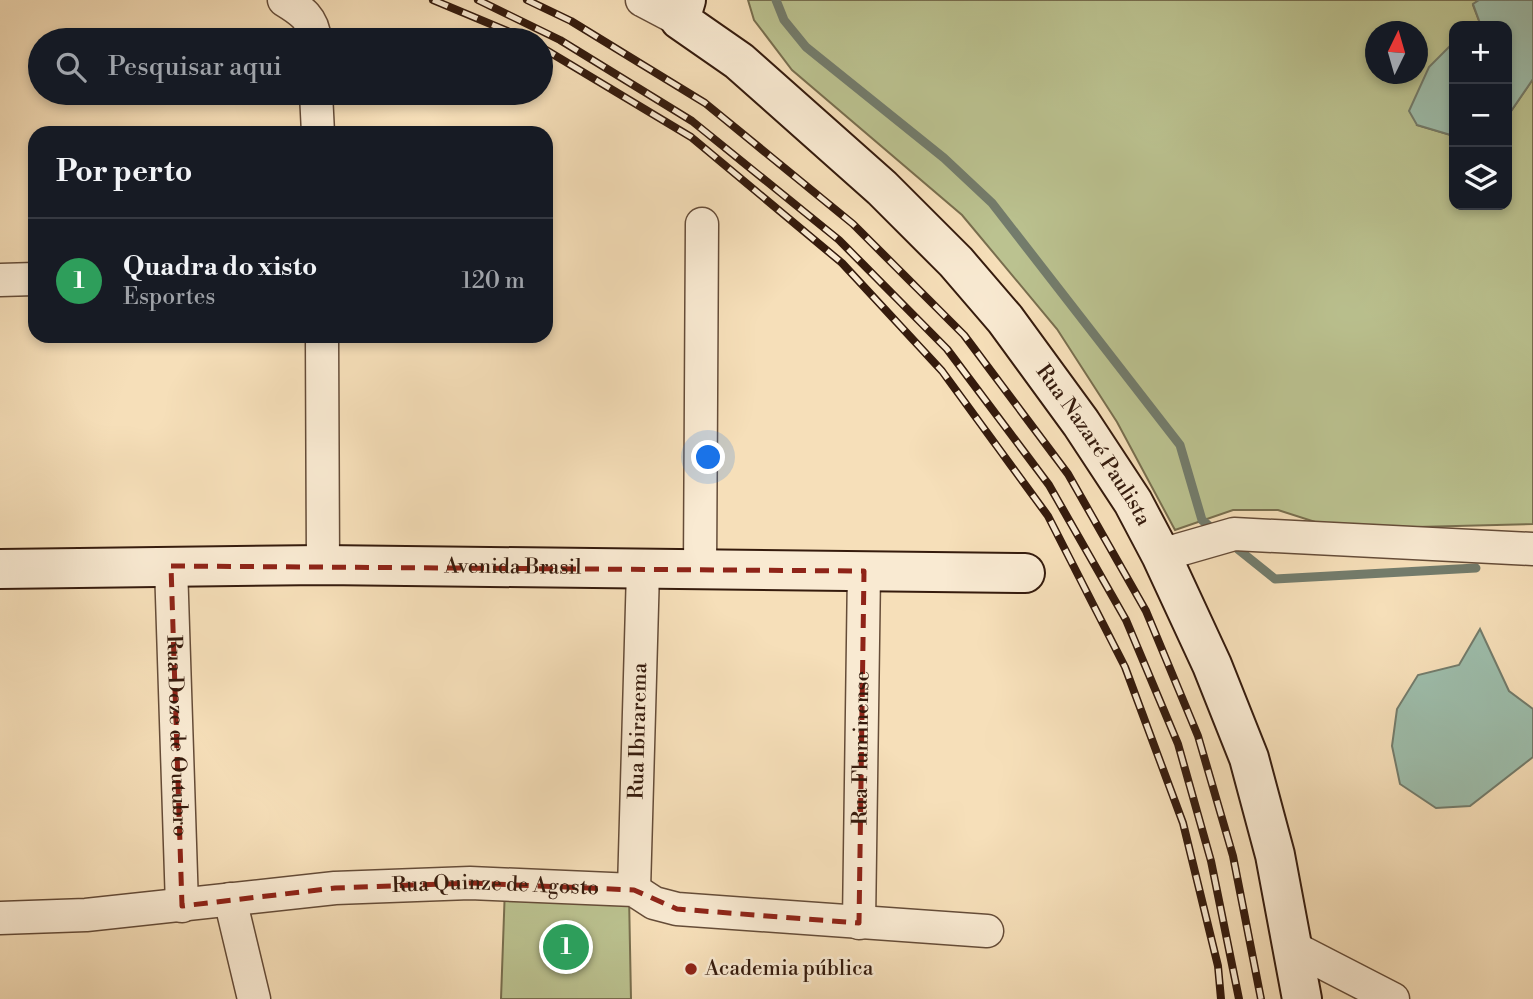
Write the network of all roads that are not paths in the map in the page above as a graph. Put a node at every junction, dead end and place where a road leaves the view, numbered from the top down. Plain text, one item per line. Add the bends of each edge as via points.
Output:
1 (642, 0) edge
2 (683, 10) edge
3 (317, 105) edge
4 (318, 126) edge
5 (702, 224) dead end
6 (28, 279) edge
7 (0, 280) edge
8 (322, 343) edge
9 (1533, 549) edge
10 (1176, 550) junction
11 (323, 565) junction
12 (171, 566) junction
13 (0, 569) edge
14 (643, 570) junction
15 (700, 570) junction
16 (864, 571) junction
17 (1026, 573) dead end
18 (634, 890) junction
19 (230, 899) junction
20 (182, 906) junction
21 (0, 918) edge
22 (859, 923) junction
23 (986, 931) dead end
24 (1294, 948) junction
25 (254, 999) edge
26 (1302, 999) edge
27 (1393, 999) edge

1 - 2 street
2 - 10 main road, Rua Nazaré Paulista via 882,188 956,262 1005,319 1133,502
3 - 4 street
5 - 15 street
6 - 7 street
8 - 11 street
9 - 10 street via 1234,534
10 - 24 main road, Rua Nazaré Paulista via 1249,758 1276,855
11 - 12 main road, Avenida Brasil
11 - 14 main road, Avenida Brasil
12 - 13 main road, Avenida Brasil
12 - 20 street, Rua Doze de Outubro
14 - 15 main road, Avenida Brasil
14 - 18 street, Rua Ibirarema
15 - 16 main road, Avenida Brasil
16 - 17 main road, Avenida Brasil
16 - 22 street, Rua Fluminense
18 - 19 street, Rua Quinze de Agosto via 470,883 335,888
18 - 22 street, Rua Quinze de Agosto via 654,903 677,909
19 - 20 street, Rua Quinze de Agosto
19 - 25 street
20 - 21 street, Rua Quinze de Agosto
22 - 23 street, Rua Quinze de Agosto
24 - 26 main road, Rua Nazaré Paulista
24 - 27 street

